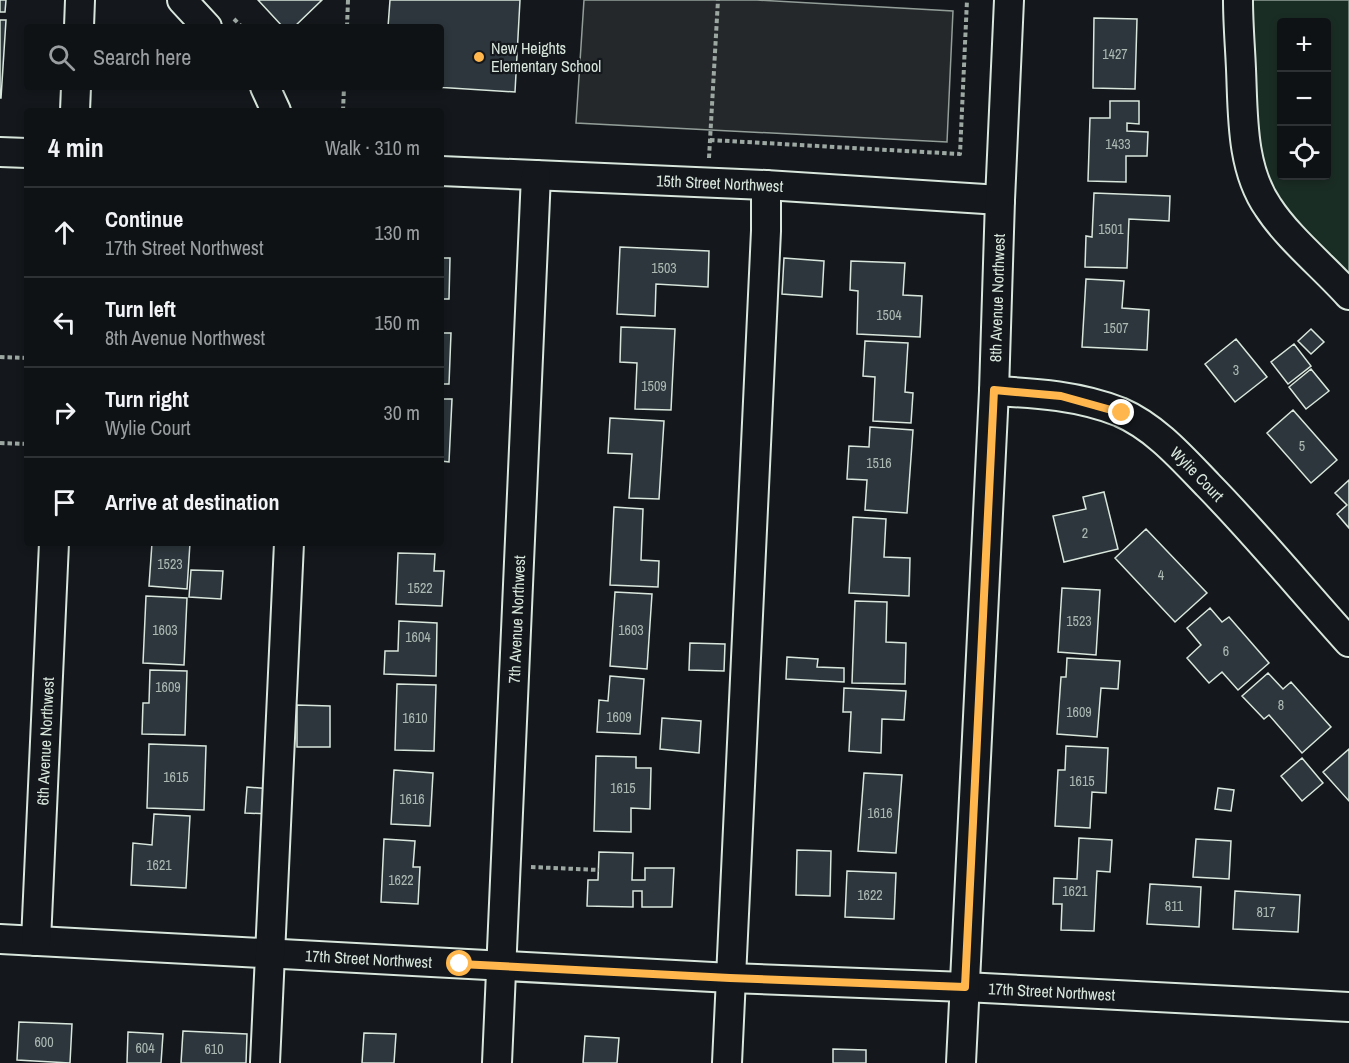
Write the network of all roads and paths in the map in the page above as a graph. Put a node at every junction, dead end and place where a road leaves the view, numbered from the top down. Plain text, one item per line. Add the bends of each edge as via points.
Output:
1 (80, 0) edge
2 (182, 0) edge
3 (348, 0) edge
4 (718, 0) edge
5 (967, 0) edge
6 (1009, 0) edge
7 (1238, 0) edge
8 (79, 24) edge
9 (204, 24) edge
10 (347, 24) edge
11 (76, 90) edge
12 (266, 90) edge
13 (344, 90) edge
14 (75, 108) edge
15 (275, 108) edge
16 (343, 108) edge
17 (710, 140) junction
18 (0, 152) edge
19 (24, 153) edge
20 (709, 159) dead end
21 (444, 171) edge
22 (536, 175) junction
23 (766, 185) junction
24 (1000, 200) junction
25 (1349, 295) edge
26 (0, 357) edge
27 (24, 358) edge
28 (994, 390) junction
29 (0, 443) edge
30 (24, 444) edge
31 (54, 546) edge
32 (289, 546) edge
33 (1349, 642) edge
34 (506, 866) junction
35 (599, 870) dead end
36 (0, 939) edge
37 (36, 941) junction
38 (270, 954) junction
39 (502, 966) junction
40 (730, 978) junction
41 (965, 987) junction
42 (1349, 1007) edge
43 (265, 1063) edge
44 (497, 1063) edge
45 (727, 1063) edge
46 (961, 1063) edge

1 - 8 street
2 - 9 street
3 - 10 path
4 - 17 path
5 - 17 path via 960,154
6 - 24 street, 8th Avenue Northwest
7 - 25 street via 1244,126 1256,186 1288,231
11 - 14 street
12 - 15 street
13 - 16 path
17 - 20 path
18 - 19 street
21 - 22 street, 15th Street Northwest
22 - 23 street, 15th Street Northwest
22 - 34 street, 7th Avenue Northwest
23 - 24 street, 15th Street Northwest
23 - 40 street
24 - 28 street, 8th Avenue Northwest
26 - 27 path
28 - 33 street, Wylie Court via 1061,396 1122,413 1140,423 1167,443 1226,503
28 - 41 street, 8th Avenue Northwest
29 - 30 path
31 - 37 street, 6th Avenue Northwest
32 - 38 street
34 - 35 path
34 - 39 street, 7th Avenue Northwest
36 - 37 street, 17th Street Northwest
37 - 38 street, 17th Street Northwest
38 - 39 street, 17th Street Northwest
38 - 43 street
39 - 40 street, 17th Street Northwest
39 - 44 street, 7th Avenue Northwest
40 - 41 street, 17th Street Northwest
40 - 45 street
41 - 42 street, 17th Street Northwest
41 - 46 street, 8th Avenue Northwest

